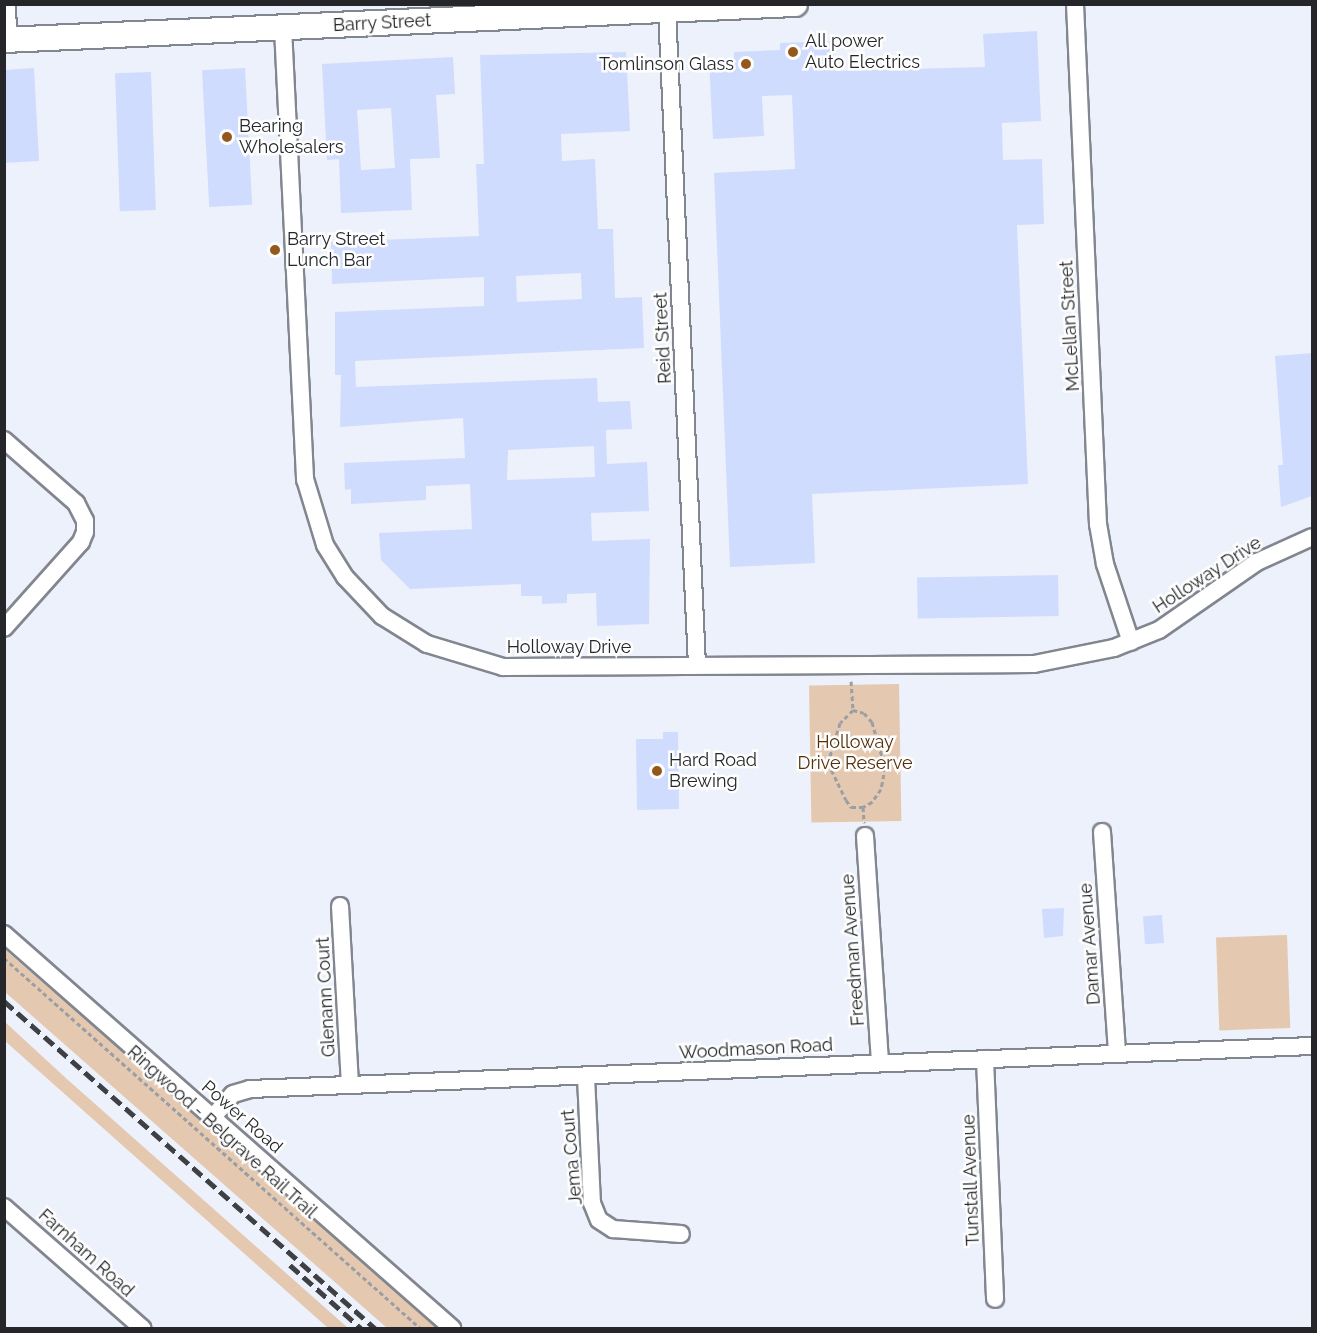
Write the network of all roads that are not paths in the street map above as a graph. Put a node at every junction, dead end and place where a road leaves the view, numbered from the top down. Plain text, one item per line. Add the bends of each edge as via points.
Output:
1 (7, 4) edge
2 (795, 4) edge
3 (1075, 4) edge
4 (667, 10) junction
5 (500, 11) edge
6 (283, 28) junction
7 (7, 40) edge
8 (4, 440) edge
9 (1312, 537) edge
10 (4, 628) edge
11 (1131, 642) junction
12 (697, 665) junction
13 (1102, 832) dead end
14 (865, 836) road end
15 (340, 906) dead end
16 (4, 934) edge
17 (1312, 1046) edge
18 (1117, 1053) junction
19 (985, 1059) junction
20 (880, 1063) junction
21 (586, 1077) junction
22 (350, 1085) junction
23 (213, 1117) junction
24 (4, 1207) edge
25 (681, 1234) dead end
26 (995, 1299) dead end
27 (142, 1329) edge
28 (452, 1329) edge

1 - 7 street
2 - 4 main road, Barry Street
3 - 11 street, McLellan Street via 1098,524 1105,564
4 - 5 main road, Barry Street
4 - 12 street, Reid Street
5 - 6 main road, Barry Street
6 - 7 main road, Barry Street
6 - 12 street, Holloway Drive via 305,479 325,545 345,577 402,631 478,663 527,668
8 - 10 street via 76,503 85,532 81,542
9 - 11 street, Holloway Drive via 1257,562 1180,618
11 - 12 street, Holloway Drive via 1034,664
13 - 18 street, Damar Avenue
14 - 20 street, Freedman Avenue
15 - 22 street, Glenann Court
16 - 23 street, Power Road
17 - 18 street, Woodmason Road
18 - 19 street, Woodmason Road
19 - 20 street, Woodmason Road
19 - 26 street, Tunstall Avenue
20 - 21 street, Woodmason Road
21 - 22 street, Woodmason Road
21 - 25 street, Jema Court via 592,1203 599,1220 613,1229
22 - 23 street, Woodmason Road via 250,1089 233,1094
23 - 28 street, Power Road
24 - 27 street, Farnham Road

